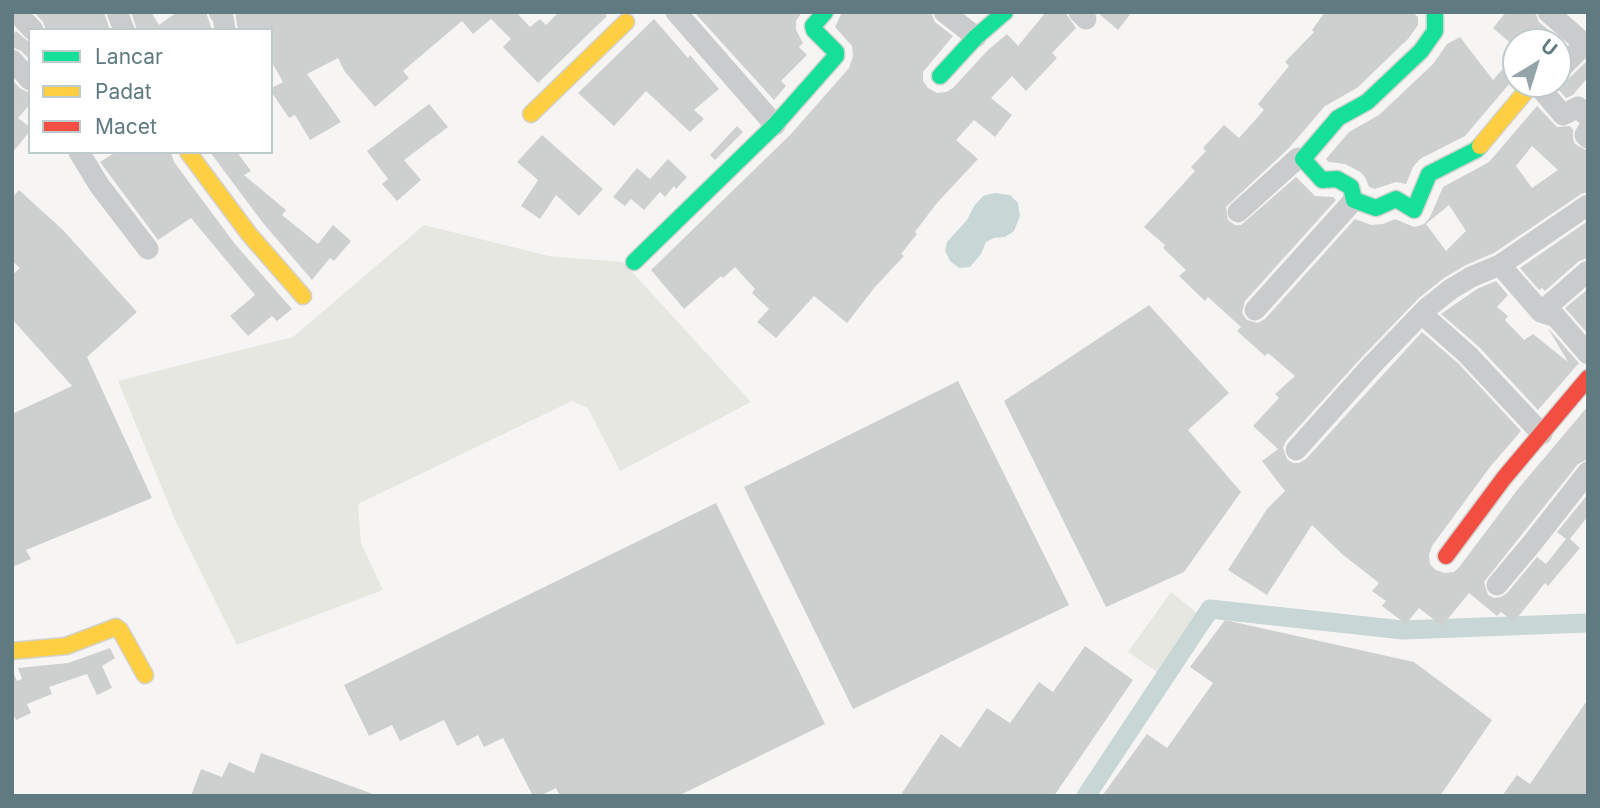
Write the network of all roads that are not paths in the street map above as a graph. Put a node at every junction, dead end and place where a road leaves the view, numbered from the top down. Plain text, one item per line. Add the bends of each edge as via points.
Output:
1 (16, 12) edge
2 (219, 12) edge
3 (676, 12) edge
4 (825, 12) edge
5 (944, 12) edge
6 (1005, 12) edge
7 (1435, 12) edge
8 (1548, 12) edge
9 (627, 16) edge
10 (31, 28) edge
11 (225, 28) edge
12 (976, 37) junction
13 (1586, 45) edge
14 (1572, 58) edge
15 (12, 60) edge
16 (940, 76) dead end
17 (28, 78) edge
18 (1520, 98) edge
19 (1552, 98) edge
20 (531, 114) dead end
21 (1588, 117) edge
22 (775, 125) junction
23 (1588, 130) edge
24 (1588, 138) edge
25 (80, 154) edge
26 (190, 154) edge
27 (1303, 159) junction
28 (1354, 200) junction
29 (1588, 205) edge
30 (1238, 212) dead end
31 (148, 249) dead end
32 (634, 262) dead end
33 (1500, 265) junction
34 (1588, 271) edge
35 (303, 296) dead end
36 (1255, 310) dead end
37 (1541, 312) junction
38 (1422, 314) junction
39 (1588, 354) edge
40 (1588, 378) edge
41 (1542, 433) junction
42 (1296, 450) dead end
43 (1588, 472) edge
44 (1446, 556) dead end
45 (1497, 585) dead end
46 (12, 651) edge
47 (145, 676) dead end

1 - 10 street
2 - 11 street
3 - 22 street
4 - 22 street via 813,26 836,56
5 - 12 street
6 - 12 street
7 - 27 street via 1435,31 1421,51 1367,102 1338,118
8 - 13 street
9 - 20 street
12 - 16 street
13 - 14 street
15 - 17 street
18 - 28 street via 1476,150 1429,174 1414,210 1396,199 1376,208
19 - 21 street via 1563,115 1578,107
22 - 32 street
23 - 24 street
25 - 31 street
26 - 35 street
27 - 28 street via 1322,180 1337,179 1351,187
27 - 30 street via 1298,158
28 - 36 street
29 - 33 street
33 - 37 street
33 - 38 street via 1451,289
34 - 37 street
37 - 39 street via 1556,317
38 - 41 street
38 - 42 street
40 - 41 street
41 - 44 street
43 - 45 street
46 - 47 street via 66,646 116,627

